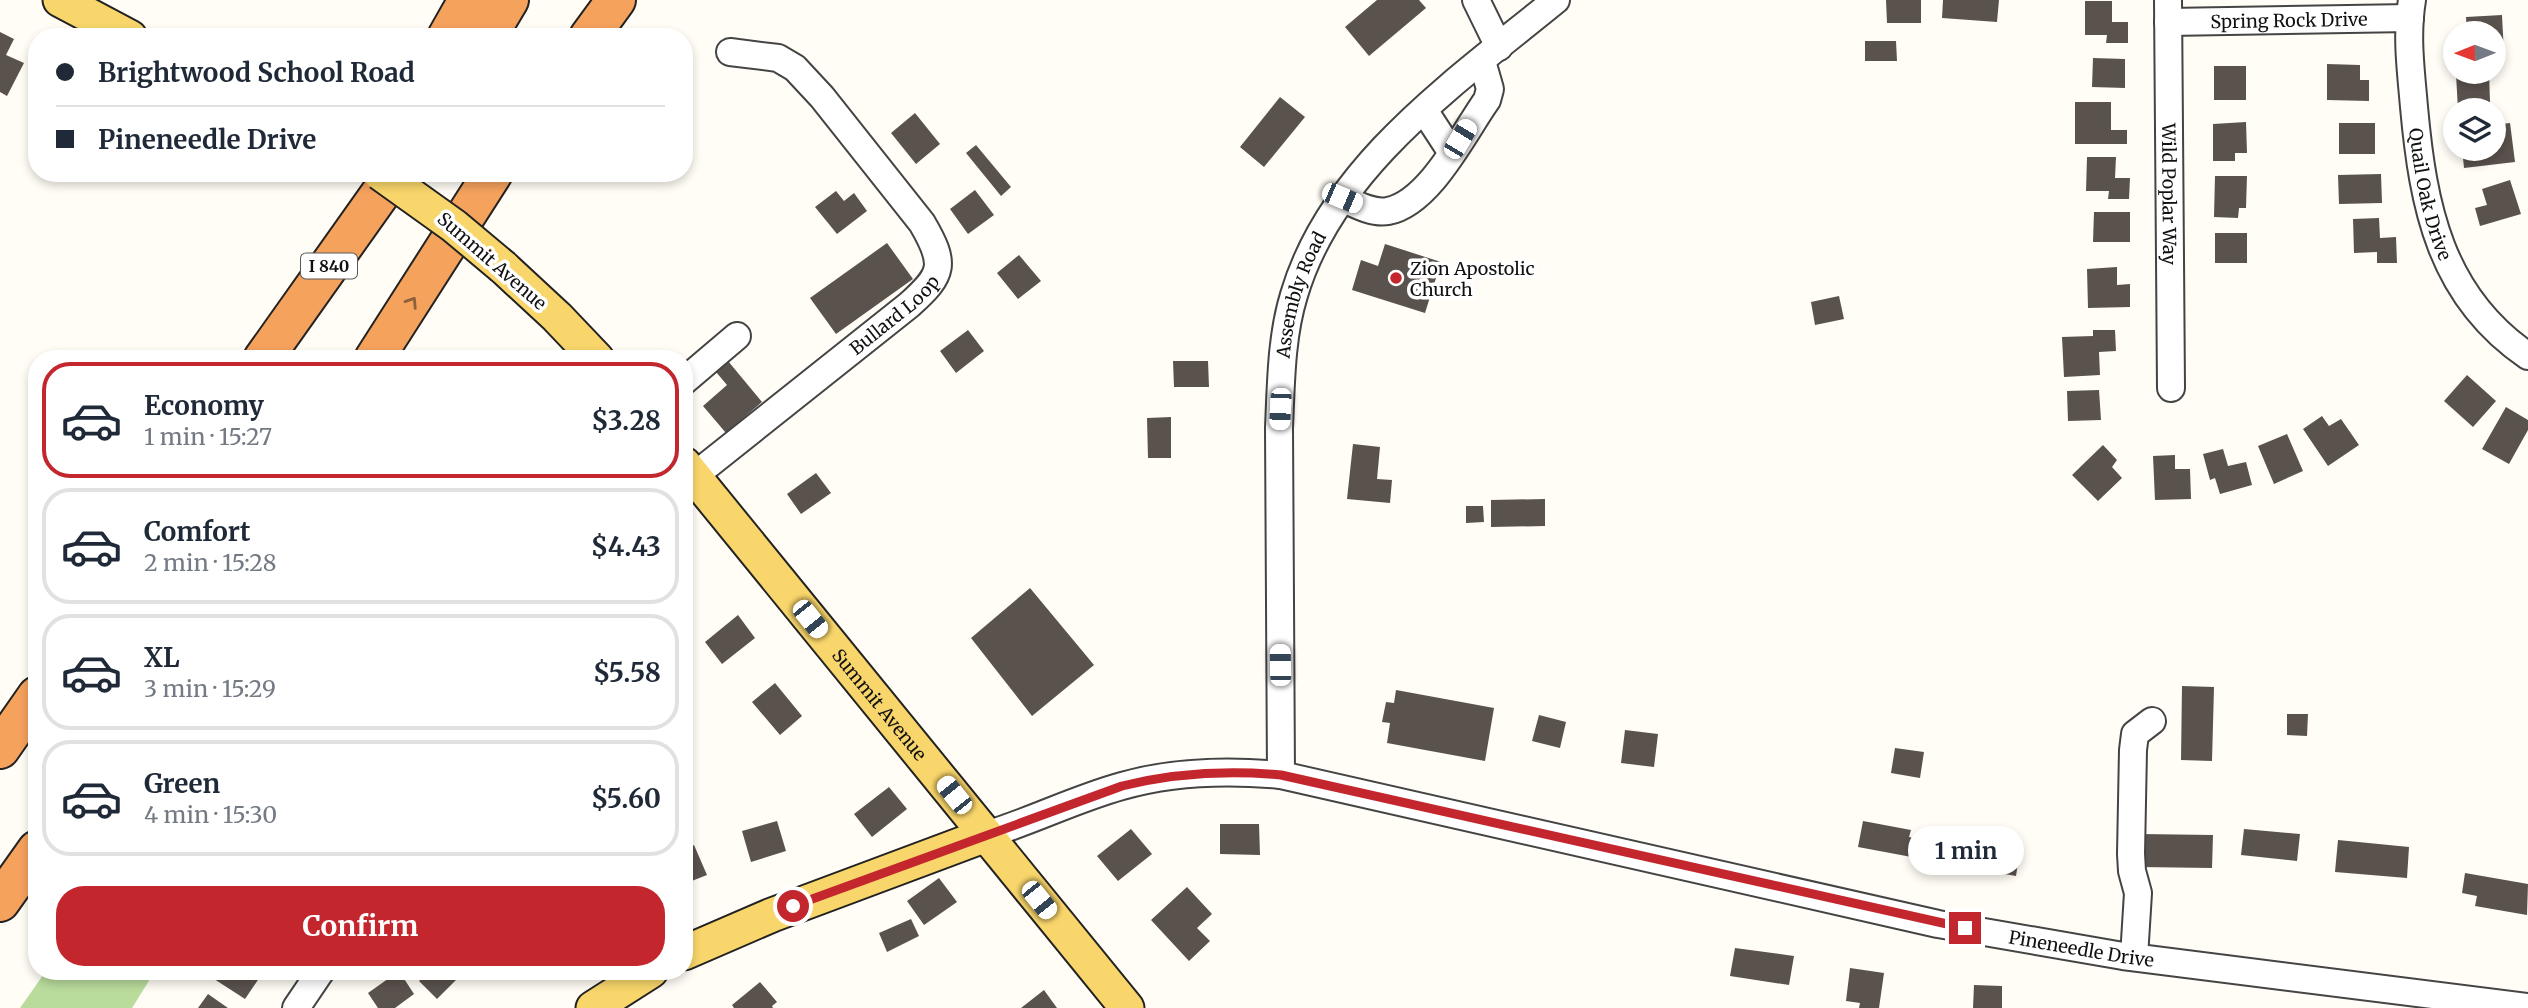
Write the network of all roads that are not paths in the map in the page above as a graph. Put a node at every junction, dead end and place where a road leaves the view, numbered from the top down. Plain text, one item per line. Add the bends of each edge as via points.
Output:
1 (468, 0) edge
2 (509, 0) edge
3 (591, 0) edge
4 (616, 0) edge
5 (1476, 0) edge
6 (1556, 0) edge
7 (70, 3) edge
8 (2411, 9) edge
9 (2168, 11) edge
10 (114, 28) edge
11 (452, 28) edge
12 (492, 28) edge
13 (576, 28) edge
14 (596, 28) edge
15 (730, 52) dead end
16 (1490, 54) junction
17 (1424, 110) junction
18 (1452, 153) junction
19 (363, 182) edge
20 (389, 182) edge
21 (393, 182) edge
22 (487, 182) edge
23 (1342, 198) junction
24 (737, 336) dead end
25 (267, 350) edge
26 (268, 350) edge
27 (380, 350) edge
28 (588, 350) edge
29 (2528, 356) edge
30 (693, 374) edge
31 (2171, 388) dead end
32 (693, 467) edge
33 (693, 475) edge
34 (28, 709) edge
35 (2152, 721) dead end
36 (0, 749) edge
37 (1281, 775) junction
38 (986, 835) junction
39 (28, 863) edge
40 (0, 902) edge
41 (693, 949) edge
42 (2134, 957) junction
43 (315, 980) edge
44 (639, 980) edge
45 (604, 1005) edge
46 (2528, 1007) edge
47 (296, 1008) edge
48 (1127, 1008) edge

1 - 11 highway
2 - 12 highway
3 - 13 highway
4 - 14 highway
5 - 16 street
6 - 16 street, Assembly Road
7 - 10 main road
8 - 9 street, Spring Rock Drive
8 - 29 street, Quail Oak Drive via 2408,44 2418,147 2438,244 2469,302
9 - 31 street, Wild Poplar Way
15 - 32 street, Bullard Loop via 778,58 822,97 922,223 934,244 938,271 929,287 909,305
16 - 17 street, Assembly Road
16 - 18 street via 1487,100
17 - 18 street
17 - 23 street, Assembly Road via 1374,158
18 - 23 street via 1441,172 1407,203 1387,211
19 - 25 highway
20 - 26 highway, I 840
21 - 28 main road, Summit Avenue, bridge via 503,267
27 -> 22 highway
23 - 37 street, Assembly Road via 1303,267 1293,297 1282,370 1278,491
24 - 30 street
33 - 38 main road, Summit Avenue
34 - 36 highway
35 - 42 street via 2135,734 2133,750 2131,854 2138,893
37 - 38 street, Pineneedle Drive via 1218,772 1155,778 1098,793
37 - 42 street, Pineneedle Drive via 1938,924
38 - 41 main road
38 - 48 main road, Summit Avenue
39 - 40 highway
42 - 46 street, Pineneedle Drive
43 - 47 street
44 - 45 main road

